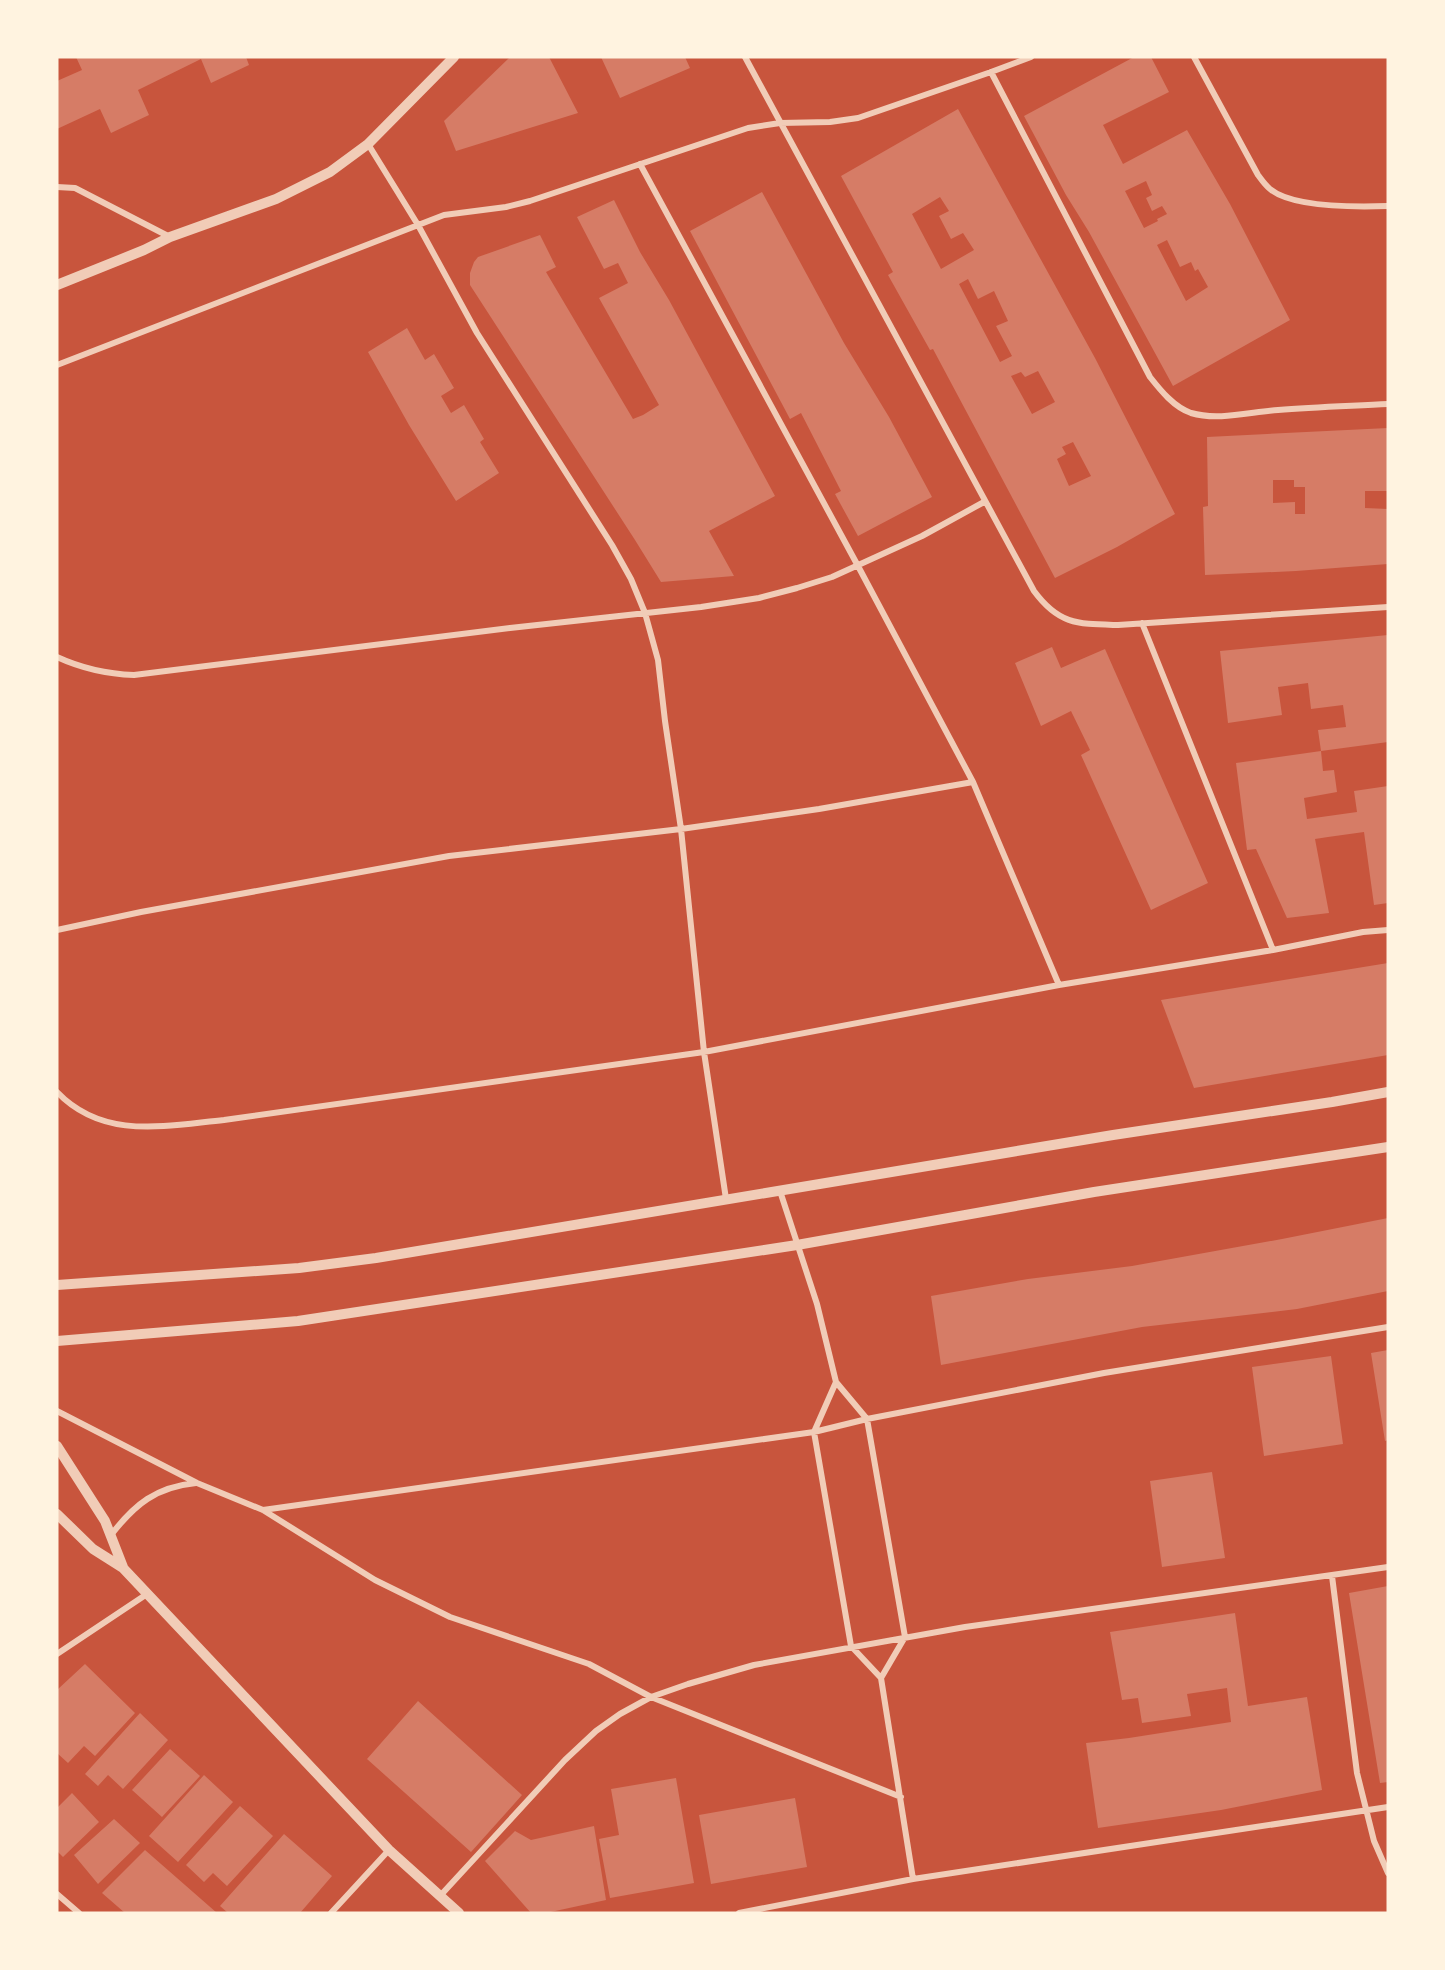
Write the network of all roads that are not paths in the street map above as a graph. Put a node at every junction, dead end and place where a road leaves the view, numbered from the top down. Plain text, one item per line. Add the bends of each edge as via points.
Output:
1 (454, 57) edge
2 (745, 57) edge
3 (1031, 57) edge
4 (1194, 57) edge
5 (991, 72) junction
6 (780, 123) junction
7 (369, 144) junction
8 (639, 164) junction
9 (57, 188) edge
10 (1388, 207) edge
11 (418, 225) junction
12 (170, 237) junction
13 (57, 285) edge
14 (57, 365) edge
15 (1388, 404) edge
16 (984, 502) junction
17 (858, 566) junction
18 (1388, 607) edge
19 (645, 613) junction
20 (1142, 623) junction
21 (57, 657) edge
22 (972, 783) junction
23 (681, 829) junction
24 (57, 930) edge
25 (1388, 930) edge
26 (1273, 950) junction
27 (1059, 985) junction
28 (704, 1052) junction
29 (57, 1092) edge
30 (1388, 1092) edge
31 (1388, 1147) edge
32 (780, 1191) junction
33 (726, 1199) junction
34 (796, 1245) junction
35 (57, 1285) edge
36 (1388, 1327) edge
37 (57, 1341) edge
38 (836, 1382) junction
39 (57, 1411) edge
40 (867, 1419) junction
41 (814, 1432) junction
42 (57, 1446) edge
43 (197, 1483) junction
44 (263, 1510) junction
45 (57, 1514) edge
46 (111, 1535) junction
47 (1388, 1567) edge
48 (123, 1568) junction
49 (1332, 1576) junction
50 (147, 1594) junction
51 (905, 1637) junction
52 (851, 1646) junction
53 (57, 1654) edge
54 (881, 1678) junction
55 (651, 1697) junction
56 (901, 1797) junction
57 (1388, 1807) edge
58 (1365, 1810) junction
59 (389, 1850) junction
60 (1388, 1873) edge
61 (913, 1879) junction
62 (57, 1895) edge
63 (440, 1896) junction
64 (79, 1913) edge
65 (331, 1913) edge
66 (459, 1913) edge
67 (739, 1913) edge

1 - 7 street
2 - 6 street
3 - 5 street
4 - 10 street via 1258,175 1270,189 1305,202
5 - 6 street via 858,118
5 - 15 street via 1150,377 1176,404 1188,412 1215,416
6 - 8 street via 748,128
6 - 16 street
7 - 11 street
7 - 12 street via 330,172 276,199
8 - 11 street via 514,205 444,215
8 - 17 street
9 - 12 street via 75,188
11 - 14 street
11 - 19 street via 477,333 612,545
12 - 13 street
16 - 17 street
16 - 20 street via 1034,591 1054,613 1079,623
17 - 19 street via 759,598
17 - 22 street
18 - 20 street
19 - 21 street via 134,675 97,671
19 - 23 street via 658,660
20 - 26 street
22 - 23 street
22 - 27 street
23 - 24 street via 449,856
23 - 28 street
25 - 26 street
26 - 27 street
27 - 28 street
28 - 29 street via 164,1126 110,1124 69,1104
28 - 33 street
30 - 32 street
31 - 34 street via 1094,1192
32 - 33 street
32 - 34 street
33 - 35 street via 299,1268
34 - 37 street via 298,1321
34 - 38 street via 817,1304
36 - 40 street via 1104,1373
38 - 40 street
38 - 41 street
39 - 43 street
40 - 41 street
40 - 51 street
41 - 44 street
41 - 52 street
42 - 46 street
43 - 44 street
43 - 46 street via 162,1490 143,1501
44 - 55 street via 375,1580 439,1612 589,1664
45 - 48 street via 93,1549
46 - 48 street
47 - 49 street
48 - 50 street
49 - 51 street
49 - 58 street
50 - 53 street
50 - 59 street
51 - 52 street
51 - 54 street
52 - 54 street
52 - 55 street via 754,1665
54 - 56 street
55 - 56 street
55 - 63 street via 620,1714 580,1745
56 - 61 street
57 - 58 street
58 - 60 street
58 - 61 street
59 - 63 street
59 - 65 street
61 - 67 street
62 - 64 street
63 - 66 street

